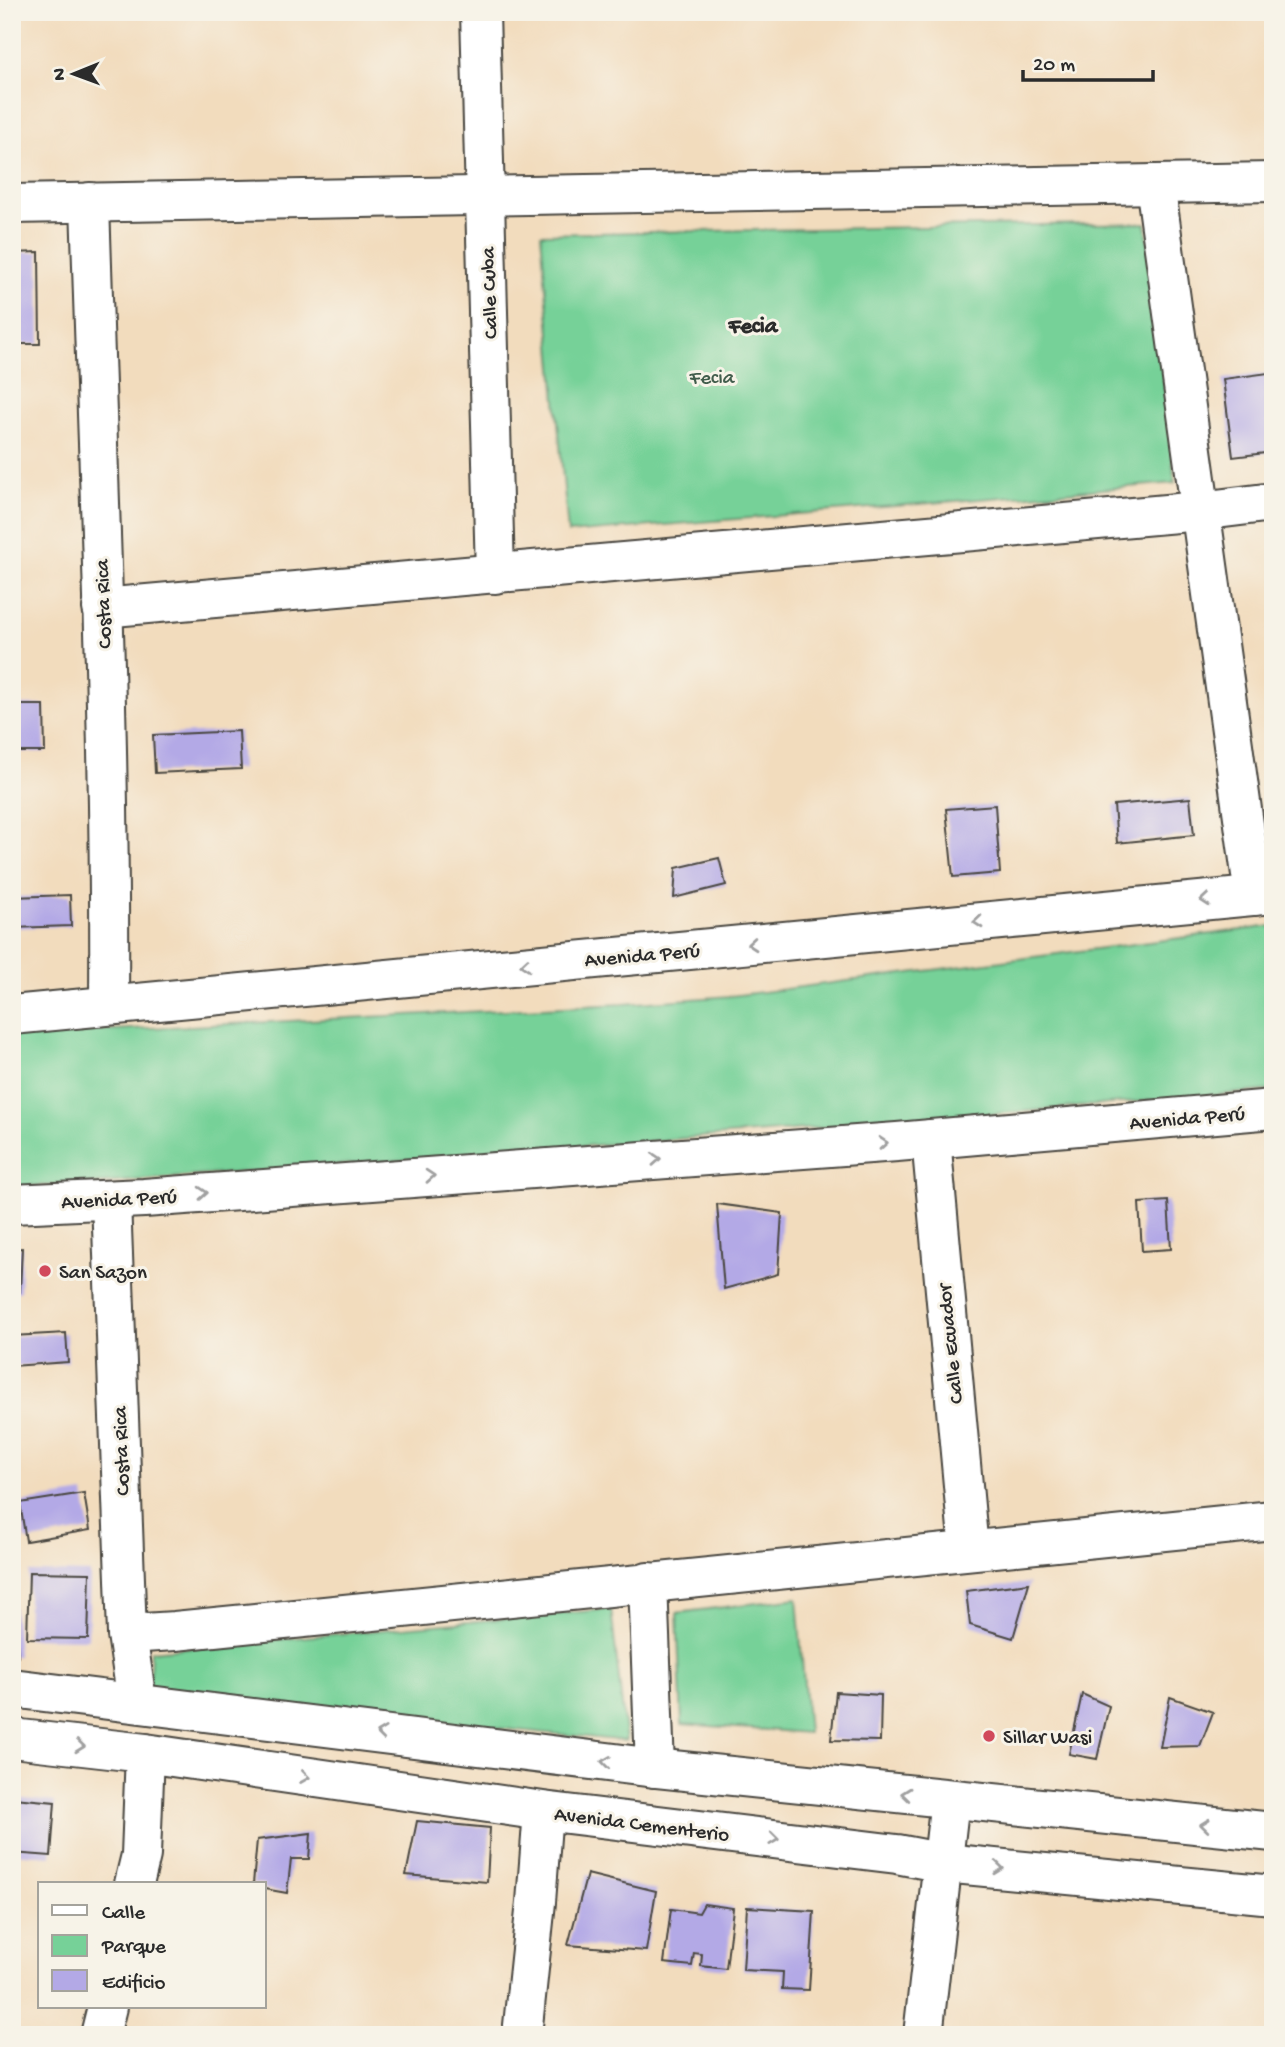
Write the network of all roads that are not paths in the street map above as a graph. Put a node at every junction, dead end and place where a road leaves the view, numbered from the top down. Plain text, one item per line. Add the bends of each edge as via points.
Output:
1 (480, 12) edge
2 (1273, 183) edge
3 (1154, 184) junction
4 (485, 195) junction
5 (90, 202) junction
6 (12, 204) edge
7 (1273, 502) edge
8 (1200, 511) junction
9 (495, 573) junction
10 (102, 608) junction
11 (1263, 895) edge
12 (108, 1005) junction
13 (12, 1015) edge
14 (1273, 1109) edge
15 (931, 1139) junction
16 (111, 1200) junction
17 (12, 1204) edge
18 (1273, 1520) edge
19 (970, 1550) junction
20 (648, 1582) junction
21 (127, 1634) junction
22 (12, 1688) edge
23 (137, 1702) junction
24 (12, 1738) edge
25 (145, 1753) junction
26 (654, 1768) junction
27 (950, 1799) junction
28 (543, 1811) junction
29 (1273, 1832) edge
30 (944, 1863) junction
31 (134, 1882) edge
32 (1273, 1895) edge
33 (107, 2008) edge
34 (100, 2035) edge
35 (522, 2035) edge
36 (923, 2035) edge

1 - 4 street, Calle Cuba
2 - 3 street
3 - 4 street
3 - 8 street
4 - 5 street
4 - 9 street, Calle Cuba
5 - 6 street
5 - 10 street, Costa Rica
7 - 8 street
8 - 9 street
8 - 11 street
9 - 10 street
10 - 12 street, Costa Rica
11 -> 12 street, Avenida Perú
12 - 13 street, Avenida Perú
14 - 15 street, Avenida Perú
16 -> 15 street, Avenida Perú
15 - 19 street, Calle Ecuador
16 - 17 street, Avenida Perú
16 - 21 street, Costa Rica
18 - 19 street
19 - 20 street
20 - 21 street
20 - 26 street
21 - 23 street, Costa Rica
22 - 23 street
26 -> 23 street
24 -> 25 street, Avenida Cementerio
25 -> 28 street, Avenida Cementerio
25 - 31 street via 141,1855
27 -> 26 street
29 -> 27 street
27 - 30 street
28 -> 30 street, Avenida Cementerio
28 - 35 street
30 -> 32 street, Avenida Cementerio
30 - 36 street
33 - 34 street

